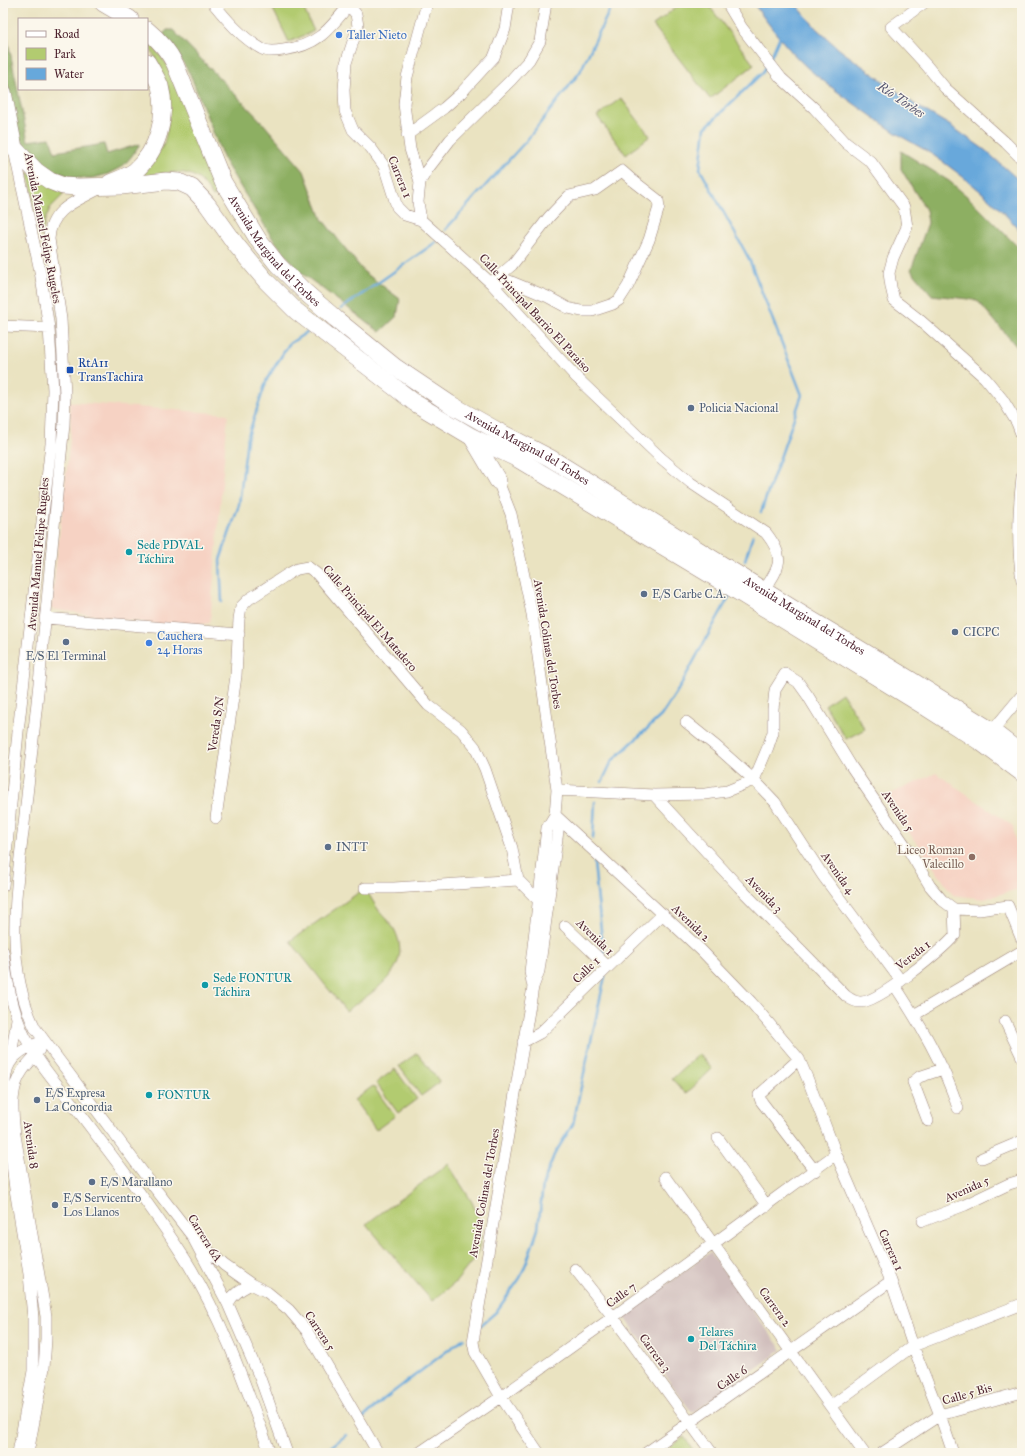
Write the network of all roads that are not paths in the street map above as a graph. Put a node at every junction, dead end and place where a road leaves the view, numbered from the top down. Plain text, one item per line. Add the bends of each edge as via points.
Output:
1 (213, 3) edge
2 (428, 3) edge
3 (509, 3) edge
4 (546, 3) edge
5 (727, 3) edge
6 (924, 3) edge
7 (104, 4) edge
8 (348, 4) edge
9 (116, 18) edge
10 (128, 18) edge
11 (148, 31) edge
12 (148, 64) edge
13 (3, 92) edge
14 (407, 134) junction
15 (14, 148) junction
16 (1022, 159) edge
17 (420, 182) junction
18 (103, 187) junction
19 (421, 220) junction
20 (491, 283) junction
21 (3, 326) edge
22 (48, 328) junction
23 (1022, 436) edge
24 (472, 437) junction
25 (518, 459) junction
26 (1022, 477) edge
27 (498, 481) junction
28 (1022, 581) edge
29 (761, 596) junction
30 (45, 618) junction
31 (239, 634) junction
32 (1022, 695) edge
33 (686, 722) dead end
34 (992, 731) junction
35 (1022, 754) edge
36 (1022, 773) edge
37 (754, 780) junction
38 (557, 790) junction
39 (654, 795) junction
40 (555, 815) junction
41 (216, 818) dead end
42 (518, 880) junction
43 (3, 886) edge
44 (365, 888) dead end
45 (538, 900) junction
46 (954, 909) junction
47 (664, 914) junction
48 (565, 926) dead end
49 (1022, 940) edge
50 (3, 951) edge
51 (1022, 951) edge
52 (608, 967) junction
53 (898, 983) junction
54 (533, 987) junction
55 (861, 1002) joint
56 (914, 1015) junction
57 (18, 1019) junction
58 (1005, 1021) dead end
59 (44, 1041) junction
60 (524, 1042) junction
61 (33, 1051) junction
62 (1022, 1058) edge
63 (799, 1059) junction
64 (7, 1066) edge
65 (943, 1069) junction
66 (958, 1108) dead end
67 (928, 1121) dead end
68 (718, 1138) dead end
69 (1022, 1141) edge
70 (836, 1154) junction
71 (982, 1158) dead end
72 (815, 1171) junction
73 (665, 1177) dead end
74 (1022, 1180) edge
75 (767, 1206) junction
76 (923, 1221) dead end
77 (192, 1236) junction
78 (713, 1244) junction
79 (575, 1269) dead end
80 (891, 1281) junction
81 (251, 1284) junction
82 (228, 1304) junction
83 (1022, 1304) edge
84 (613, 1317) junction
85 (913, 1346) junction
86 (792, 1352) junction
87 (1022, 1392) edge
88 (501, 1397) junction
89 (831, 1406) junction
90 (940, 1415) junction
91 (690, 1423) junction
92 (18, 1453) edge
93 (28, 1453) edge
94 (270, 1453) edge
95 (287, 1453) edge
96 (378, 1453) edge
97 (419, 1453) edge
98 (539, 1453) edge
99 (646, 1453) edge
100 (712, 1453) edge
101 (864, 1453) edge
102 (882, 1453) edge
103 (953, 1453) edge

1 - 8 street via 248,40 264,50 277,51 298,49 317,40 331,27
2 - 14 street via 406,77 404,104
3 - 14 street via 505,29 494,57 461,93
4 - 17 street via 540,41 529,60 450,140
5 - 23 street via 742,28 781,78 814,108 846,143 871,162 904,207 907,227 889,273 894,300 985,378 1004,400
6 - 16 street via 891,27 945,88
7 - 9 highway
7 - 10 highway
8 - 19 street, Carrera 1 via 356,14 358,26 346,63 345,111 353,130 384,166 397,207 405,215
11 - 29 highway, Avenida Marginal del Torbes via 169,52 223,182 241,212 278,266 305,292 396,367 450,404 550,458
12 - 18 highway via 160,86 162,104 162,121 156,142 135,171
13 - 15 highway
14 - 17 street
15 - 18 highway, Avenida Marginal del Torbes via 36,171 50,181 63,186
15 - 22 street, Avenida Manuel Felipe Rugeles via 40,271
17 - 19 street via 418,202
18 - 24 highway, Avenida Marginal del Torbes via 166,181 179,182 192,188 266,281 296,311 415,403
18 - 30 street, Avenida Manuel Felipe Rugeles via 65,207 56,216 49,230 61,319 65,394
19 - 20 street, Calle Principal Barrio El Paraiso
20 - 20 street via 512,265 549,217 569,196 595,190 622,171 658,200 659,207 649,240 628,286 619,300 613,304 592,311 582,311 568,308 542,294 506,280
20 - 29 street, Calle Principal Barrio El Paraiso via 576,377 661,458 691,483 766,532 779,555 777,572
21 - 22 street
22 - 43 street, Avenida Manuel Felipe Rugeles via 53,390 51,444
24 - 25 highway, Avenida Marginal del Torbes
24 - 27 highway
25 - 27 highway via 508,462 500,472
25 - 29 highway, Avenida Marginal del Torbes
26 - 28 street via 1019,529
27 - 38 street, Avenida Colinas del Torbes via 510,514 532,614
29 - 34 highway, Avenida Marginal del Torbes
29 - 36 highway, Avenida Marginal del Torbes via 982,743
30 - 31 street
30 - 59 street, Avenida Manuel Felipe Rugeles via 14,928 21,987 31,1019
31 - 41 street, Vereda S/N via 236,676
31 - 42 street, Calle Principal El Matadero via 241,607 249,599 297,570 308,567 317,574 428,704 461,730 475,747 512,848
32 - 34 street
33 - 37 street, Avenida 4
34 - 35 highway, Avenida Marginal del Torbes
37 - 39 street via 727,791
37 - 46 street, Avenida 5 via 773,732 775,690 785,674 798,682 808,696 930,886
37 - 53 street, Avenida 4 via 775,802
38 - 39 street
38 - 40 street, Avenida Colinas del Torbes
39 - 55 street, Avenida 3 via 739,887 846,996
40 - 45 street, Avenida Colinas del Torbes via 547,828
40 - 47 street, Avenida 2
40 - 54 street, Avenida Colinas del Torbes via 558,831 539,971
42 - 44 street
42 - 45 street
45 - 54 street, Avenida Colinas del Torbes via 530,972
46 - 49 street via 979,910 1008,906
46 - 53 street, Vereda 1 via 955,935 946,946
47 - 52 street, Calle 1
47 - 63 street, Avenida 2 via 751,1002
48 - 52 street, Avenida 1
50 - 57 street
51 - 56 street
52 - 60 street, Calle 1 via 540,1032
53 - 55 street, Vereda 1
53 - 56 street, Avenida 4
54 - 60 street, Avenida Colinas del Torbes
56 - 65 street, Avenida 4
57 - 61 street
57 - 64 street
58 - 62 street
59 - 61 street, Avenida 8
59 - 77 street, Carrera 6A
60 - 88 street, Avenida Colinas del Torbes via 473,1342 474,1352
61 - 64 street, Avenida 8 via 20,1053
61 - 93 street, Avenida 8 via 17,1081 13,1095 20,1162 46,1316 44,1368
61 - 94 street via 144,1199 186,1260 212,1307 238,1366
63 - 70 street, Carrera 1
63 - 72 street via 759,1096
64 - 92 street, Avenida 8 via 5,1110 29,1274 34,1341 33,1372
65 - 66 street, Avenida 4
65 - 67 street via 919,1077 914,1082
68 - 75 street
69 - 71 street
70 - 72 street, Calle 7
70 - 80 street, Carrera 1
72 - 75 street, Calle 7
73 - 78 street, Carrera 2
74 - 76 street, Avenida 5
75 - 78 street, Calle 7
77 - 81 street, Carrera 5 via 224,1265
77 - 82 street, Carrera 6A
78 - 84 street, Calle 7
78 - 86 street, Carrera 2
79 - 84 street, Carrera 3
80 - 85 street, Carrera 1
80 - 86 street, Calle 6
81 - 82 street via 230,1298
81 - 96 street, Carrera 5 via 273,1296 307,1331
82 - 95 street, Carrera 6A via 260,1378
83 - 85 street
84 - 88 street, Calle 7
84 - 91 street, Carrera 3
85 - 89 street
85 - 90 street, Carrera 1
86 - 89 street, Carrera 2
86 - 91 street, Calle 6
87 - 90 street, Calle 5 Bis
88 - 97 street, Calle 7
88 - 98 street, Avenida Colinas del Torbes
89 - 101 street, Carrera 2
90 - 102 street, Calle 5 Bis
90 - 103 street, Carrera 1
91 - 99 street, Calle 6
91 - 100 street, Carrera 3

